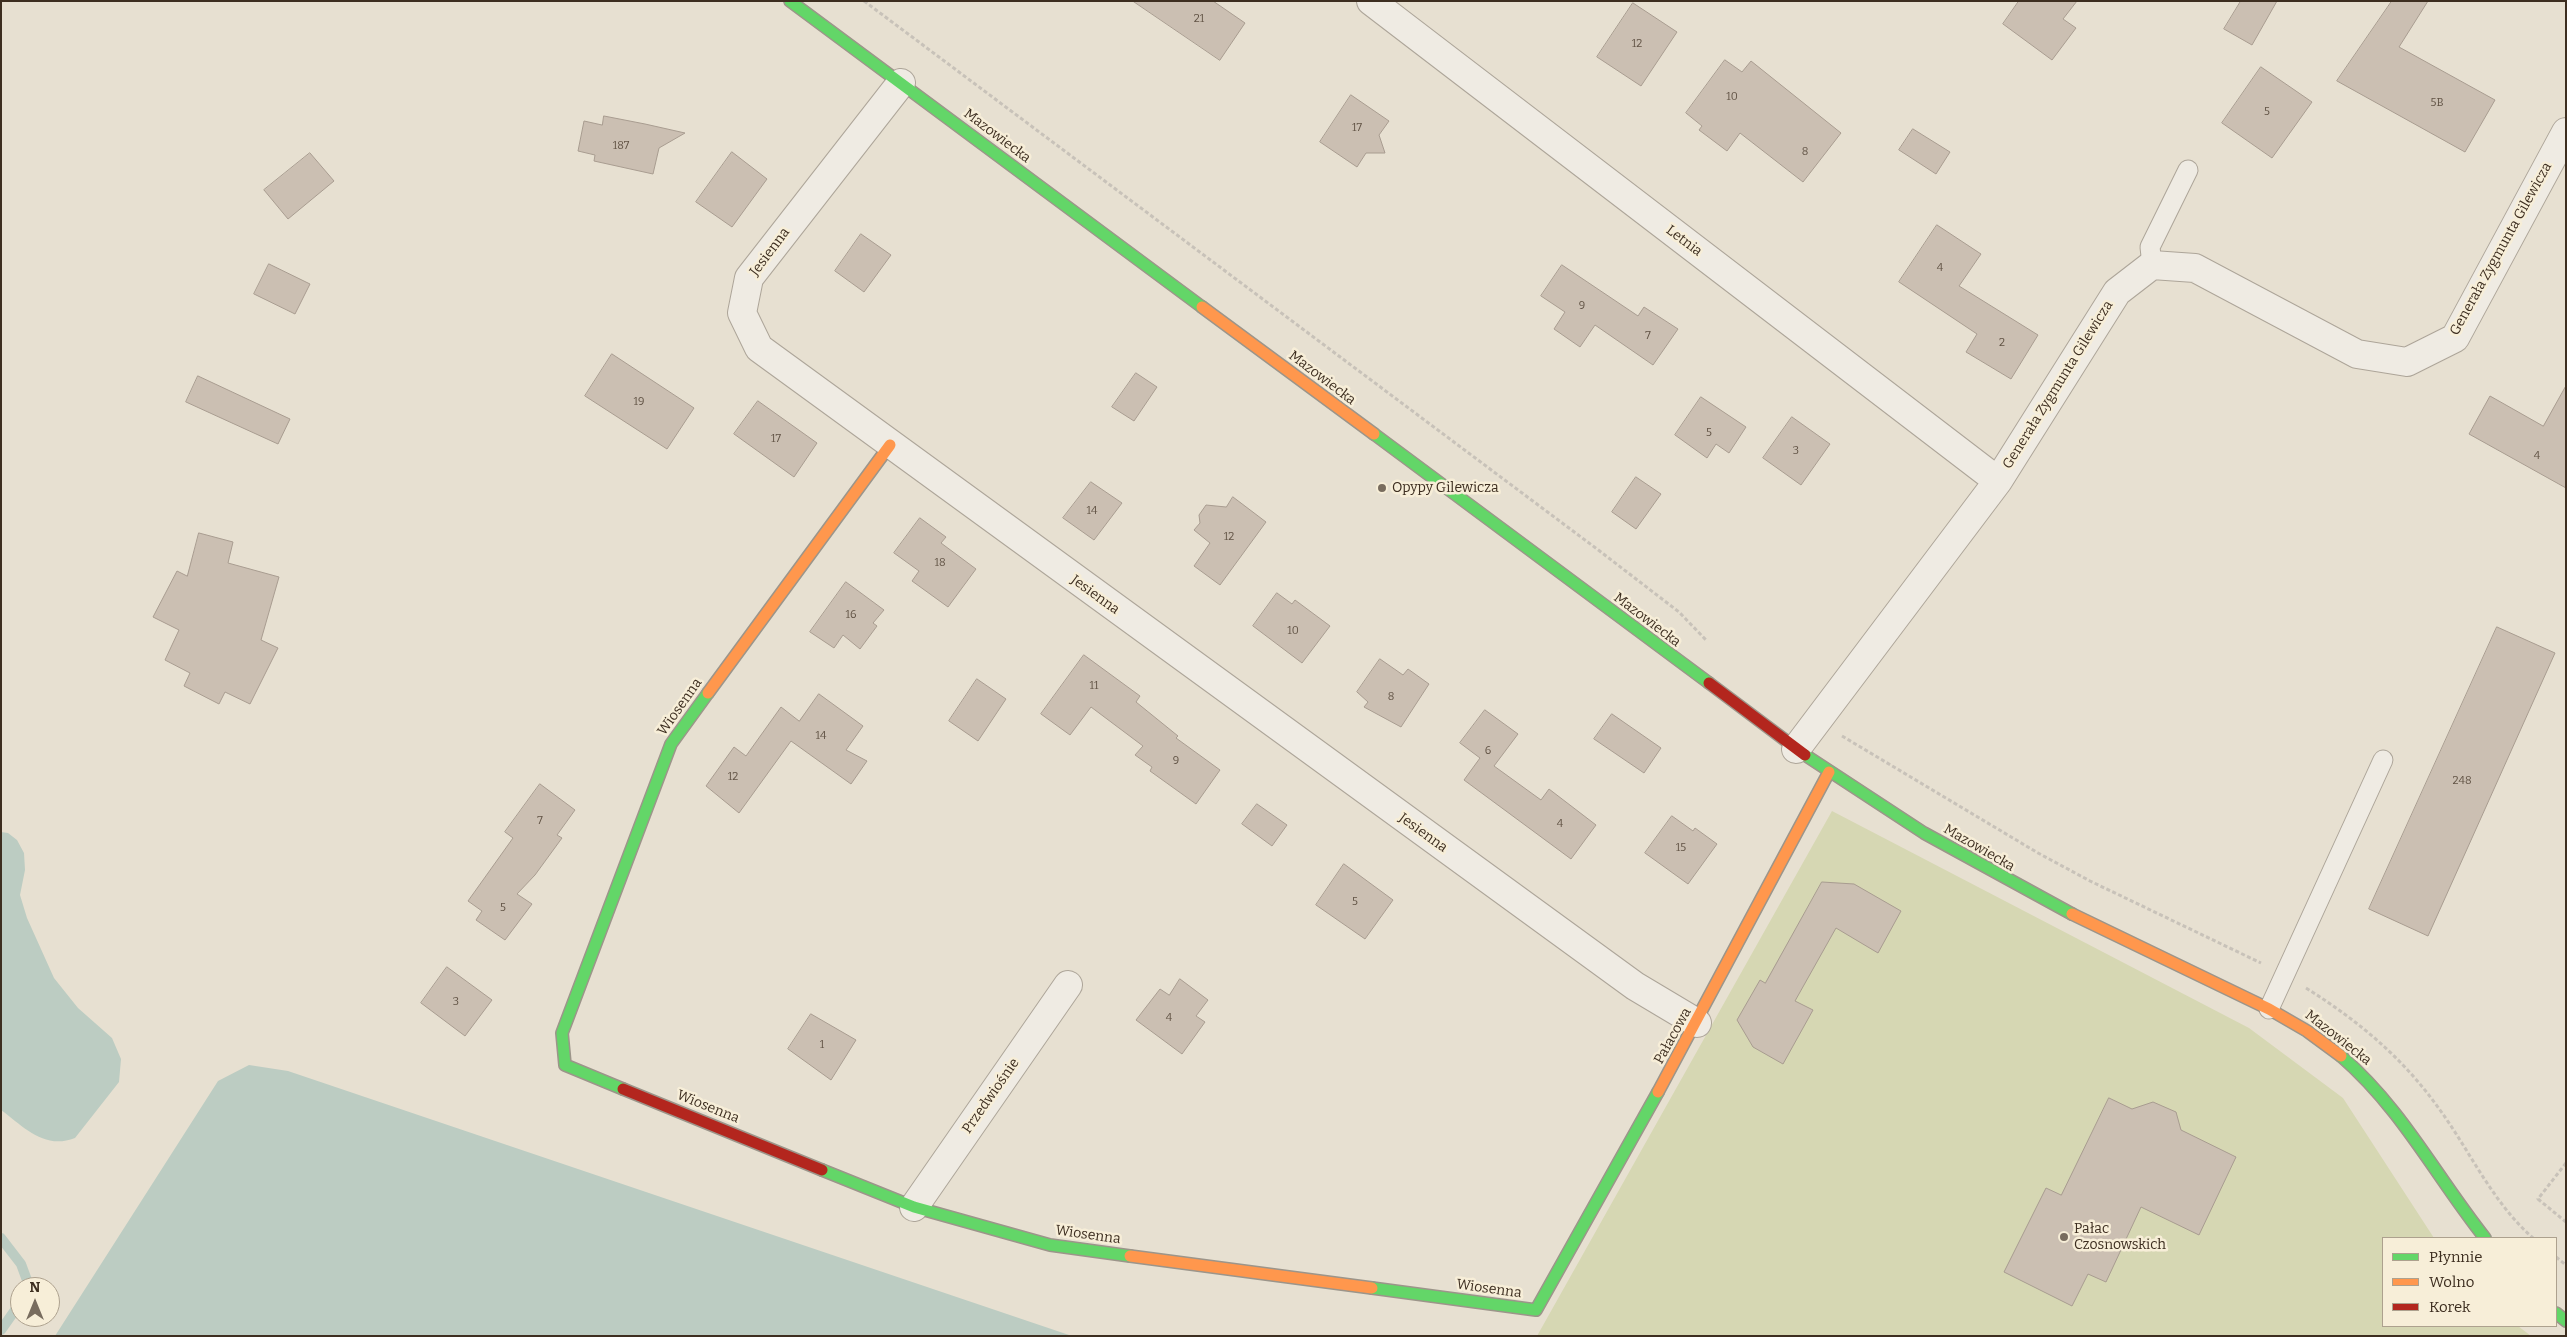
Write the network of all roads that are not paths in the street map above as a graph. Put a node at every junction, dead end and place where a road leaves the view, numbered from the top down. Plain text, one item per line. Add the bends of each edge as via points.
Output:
1 (790, 1) edge
2 (1371, 1) edge
3 (901, 83) junction
4 (2562, 148) edge
5 (2188, 170) dead end
6 (2152, 265) junction
7 (890, 445) junction
8 (1998, 481) junction
9 (1796, 749) junction
10 (2383, 760) dead end
11 (1829, 772) junction
12 (1068, 985) dead end
13 (2269, 1009) junction
14 (1697, 1023) junction
15 (914, 1207) junction
16 (2484, 1237) edge
17 (1536, 1310) joint

1 - 3 street, Mazowiecka
2 - 8 street, Letnia
3 - 7 street, Jesienna via 749,278 742,313 759,348
3 - 9 street, Mazowiecka
4 - 6 street, Generała Zygmunta Gilewicza via 2455,338 2407,362 2357,354 2195,268
5 - 6 lane via 2150,247
6 - 8 street, Generała Zygmunta Gilewicza via 2117,292
7 - 14 street, Jesienna via 1635,986
7 - 15 street, Wiosenna via 671,744 562,1033 565,1065
8 - 9 street, Generała Zygmunta Gilewicza
9 - 11 street, Mazowiecka
10 - 13 lane
11 - 13 street, Mazowiecka via 1924,833 2050,904
11 - 14 street, Pałacowa
12 - 15 street, Przedwiośnie
13 - 16 street, Mazowiecka via 2322,1041 2376,1088
14 - 17 street, Pałacowa
15 - 17 street, Wiosenna via 1050,1245

